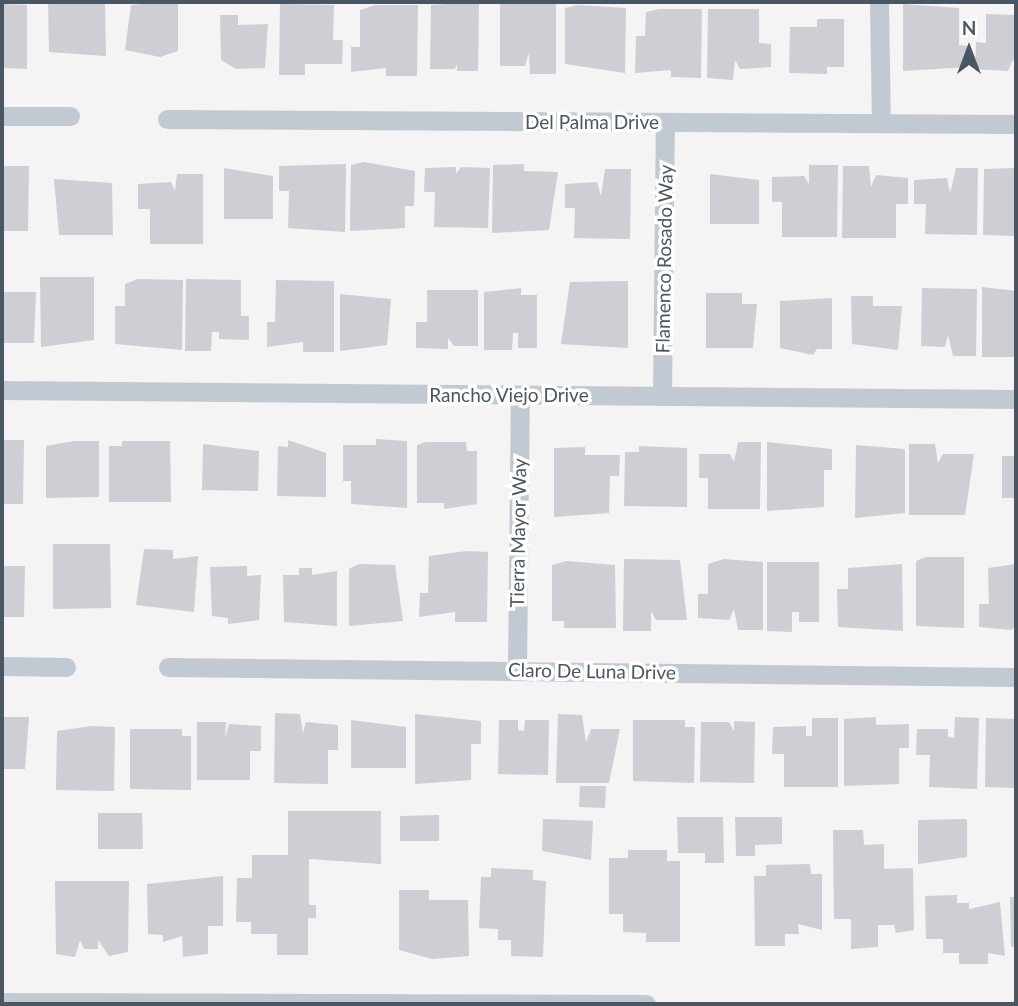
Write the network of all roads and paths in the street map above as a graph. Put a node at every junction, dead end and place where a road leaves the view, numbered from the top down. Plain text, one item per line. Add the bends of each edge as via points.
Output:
1 (879, 2) edge
2 (2, 116) edge
3 (70, 116) dead end
4 (167, 118) dead end
5 (666, 122) junction
6 (881, 123) junction
7 (1016, 124) edge
8 (2, 390) edge
9 (520, 395) junction
10 (662, 396) junction
11 (1016, 399) edge
12 (2, 666) edge
13 (65, 667) dead end
14 (168, 667) dead end
15 (517, 670) junction
16 (1016, 677) edge
17 (2, 1002) edge
18 (132, 1004) edge
19 (646, 1004) edge

1 - 6 street
2 - 3 street
4 - 5 street, Del Palma Drive
5 - 6 street, Del Palma Drive
5 - 10 street, Flamenco Rosado Way
6 - 7 street, Del Palma Drive
8 - 9 street, Rancho Viejo Drive
9 - 10 street, Rancho Viejo Drive
9 - 15 street, Tierra Mayor Way
10 - 11 street, Rancho Viejo Drive
12 - 13 street
14 - 15 street, Claro De Luna Drive
15 - 16 street, Claro De Luna Drive
17 - 18 street
18 - 19 street

